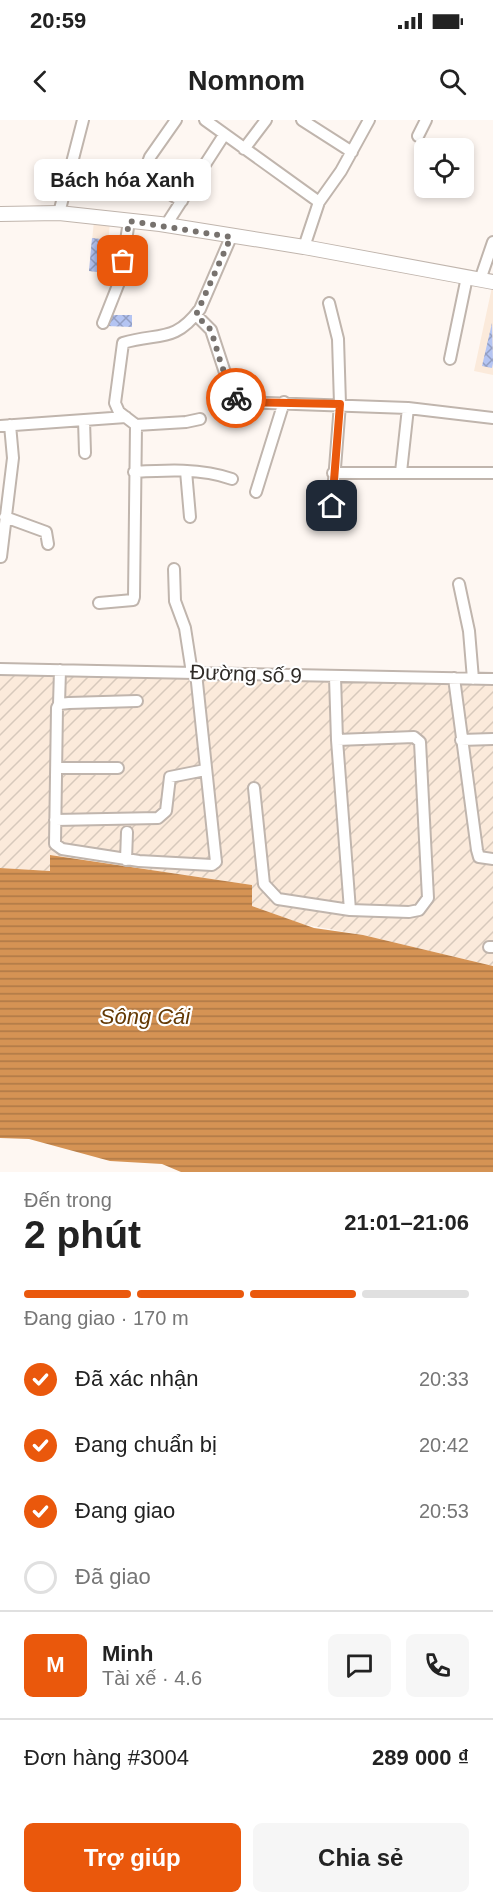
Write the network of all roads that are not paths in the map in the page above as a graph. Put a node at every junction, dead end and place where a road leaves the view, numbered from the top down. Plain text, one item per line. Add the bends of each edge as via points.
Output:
1 (84, 120) edge
2 (176, 120) edge
3 (205, 120) edge
4 (266, 120) edge
5 (369, 120) edge
6 (426, 120) edge
7 (305, 121) edge
8 (224, 135) junction
9 (418, 136) dead end
10 (244, 149) junction
11 (352, 152) junction
12 (182, 201) junction
13 (319, 202) junction
14 (59, 213) junction
15 (0, 214) edge
16 (129, 221) junction
17 (166, 225) junction
18 (231, 237) junction
19 (493, 242) edge
20 (304, 247) junction
21 (480, 280) edge
22 (329, 303) dead end
23 (196, 315) junction
24 (103, 323) dead end
25 (450, 359) dead end
26 (284, 402) junction
27 (340, 404) junction
28 (408, 408) junction
29 (126, 417) junction
30 (493, 418) edge
31 (200, 419) dead end
32 (84, 420) junction
33 (136, 425) junction
34 (5, 426) edge
35 (85, 453) dead end
36 (186, 471) junction
37 (134, 472) junction
38 (401, 472) junction
39 (333, 473) junction
40 (493, 473) edge
41 (232, 479) dead end
42 (256, 492) dead end
43 (332, 506) dead end
44 (5, 517) junction
45 (190, 517) dead end
46 (48, 544) dead end
47 (1, 557) edge
48 (174, 569) dead end
49 (459, 584) dead end
50 (99, 603) dead end
51 (0, 669) edge
52 (60, 670) junction
53 (194, 673) junction
54 (335, 676) junction
55 (454, 678) junction
56 (473, 679) junction
57 (493, 679) edge
58 (138, 700) dead end
59 (60, 704) junction
60 (493, 739) edge
61 (337, 740) junction
62 (461, 740) junction
63 (56, 768) junction
64 (118, 768) dead end
65 (205, 770) junction
66 (254, 788) dead end
67 (55, 820) junction
68 (127, 832) dead end
69 (493, 859) edge
70 (126, 860) junction
71 (350, 910) junction

1 - 14 street
2 - 12 street via 144,172 148,181
3 - 8 street
4 - 10 street
5 - 11 street
6 - 9 street
7 - 11 street
8 - 10 street
8 - 12 street
10 - 13 street
11 - 13 street
12 - 17 street
13 - 20 street
14 - 15 main road
14 - 16 main road
16 - 17 main road
16 - 24 street via 120,280
17 - 18 main road
18 - 20 main road
18 - 23 street
19 - 21 street
20 - 21 main road
21 - 25 street
22 - 27 street via 338,339
23 - 26 street via 211,330 233,397 242,402
23 - 29 street via 175,333 123,343 115,403
26 - 27 street
26 - 42 street
27 - 28 street
27 - 39 street
28 - 30 street
28 - 38 street
29 - 32 street
29 - 33 street
31 - 33 street
32 - 34 street
32 - 35 street
33 - 37 street
34 - 44 street via 13,458
36 - 37 street
36 - 41 street
36 - 45 street
37 - 50 street via 134,597 116,604
38 - 39 street
38 - 40 street
39 - 43 street
44 - 46 street via 46,532
44 - 47 street
48 - 53 street via 175,601
49 - 56 street via 469,631
51 - 52 street, Đường số 9
52 - 53 street, Đường số 9
52 - 59 street
53 - 54 street, Đường số 9
53 - 65 street
54 - 55 street, Đường số 9
54 - 61 street
55 - 56 street, Đường số 9
55 - 62 street
56 - 57 street, Đường số 9
58 - 59 street
59 - 63 street via 56,713
60 - 62 street
61 - 71 street
61 - 71 street via 414,737 420,742 428,898 419,910 409,912
62 - 69 street via 477,850 479,857
63 - 64 street
63 - 67 street
65 - 67 street via 170,777 166,812 158,818
65 - 70 street via 216,862 207,867
66 - 71 street via 262,875 270,892 278,899
67 - 70 street via 58,848
68 - 70 street

